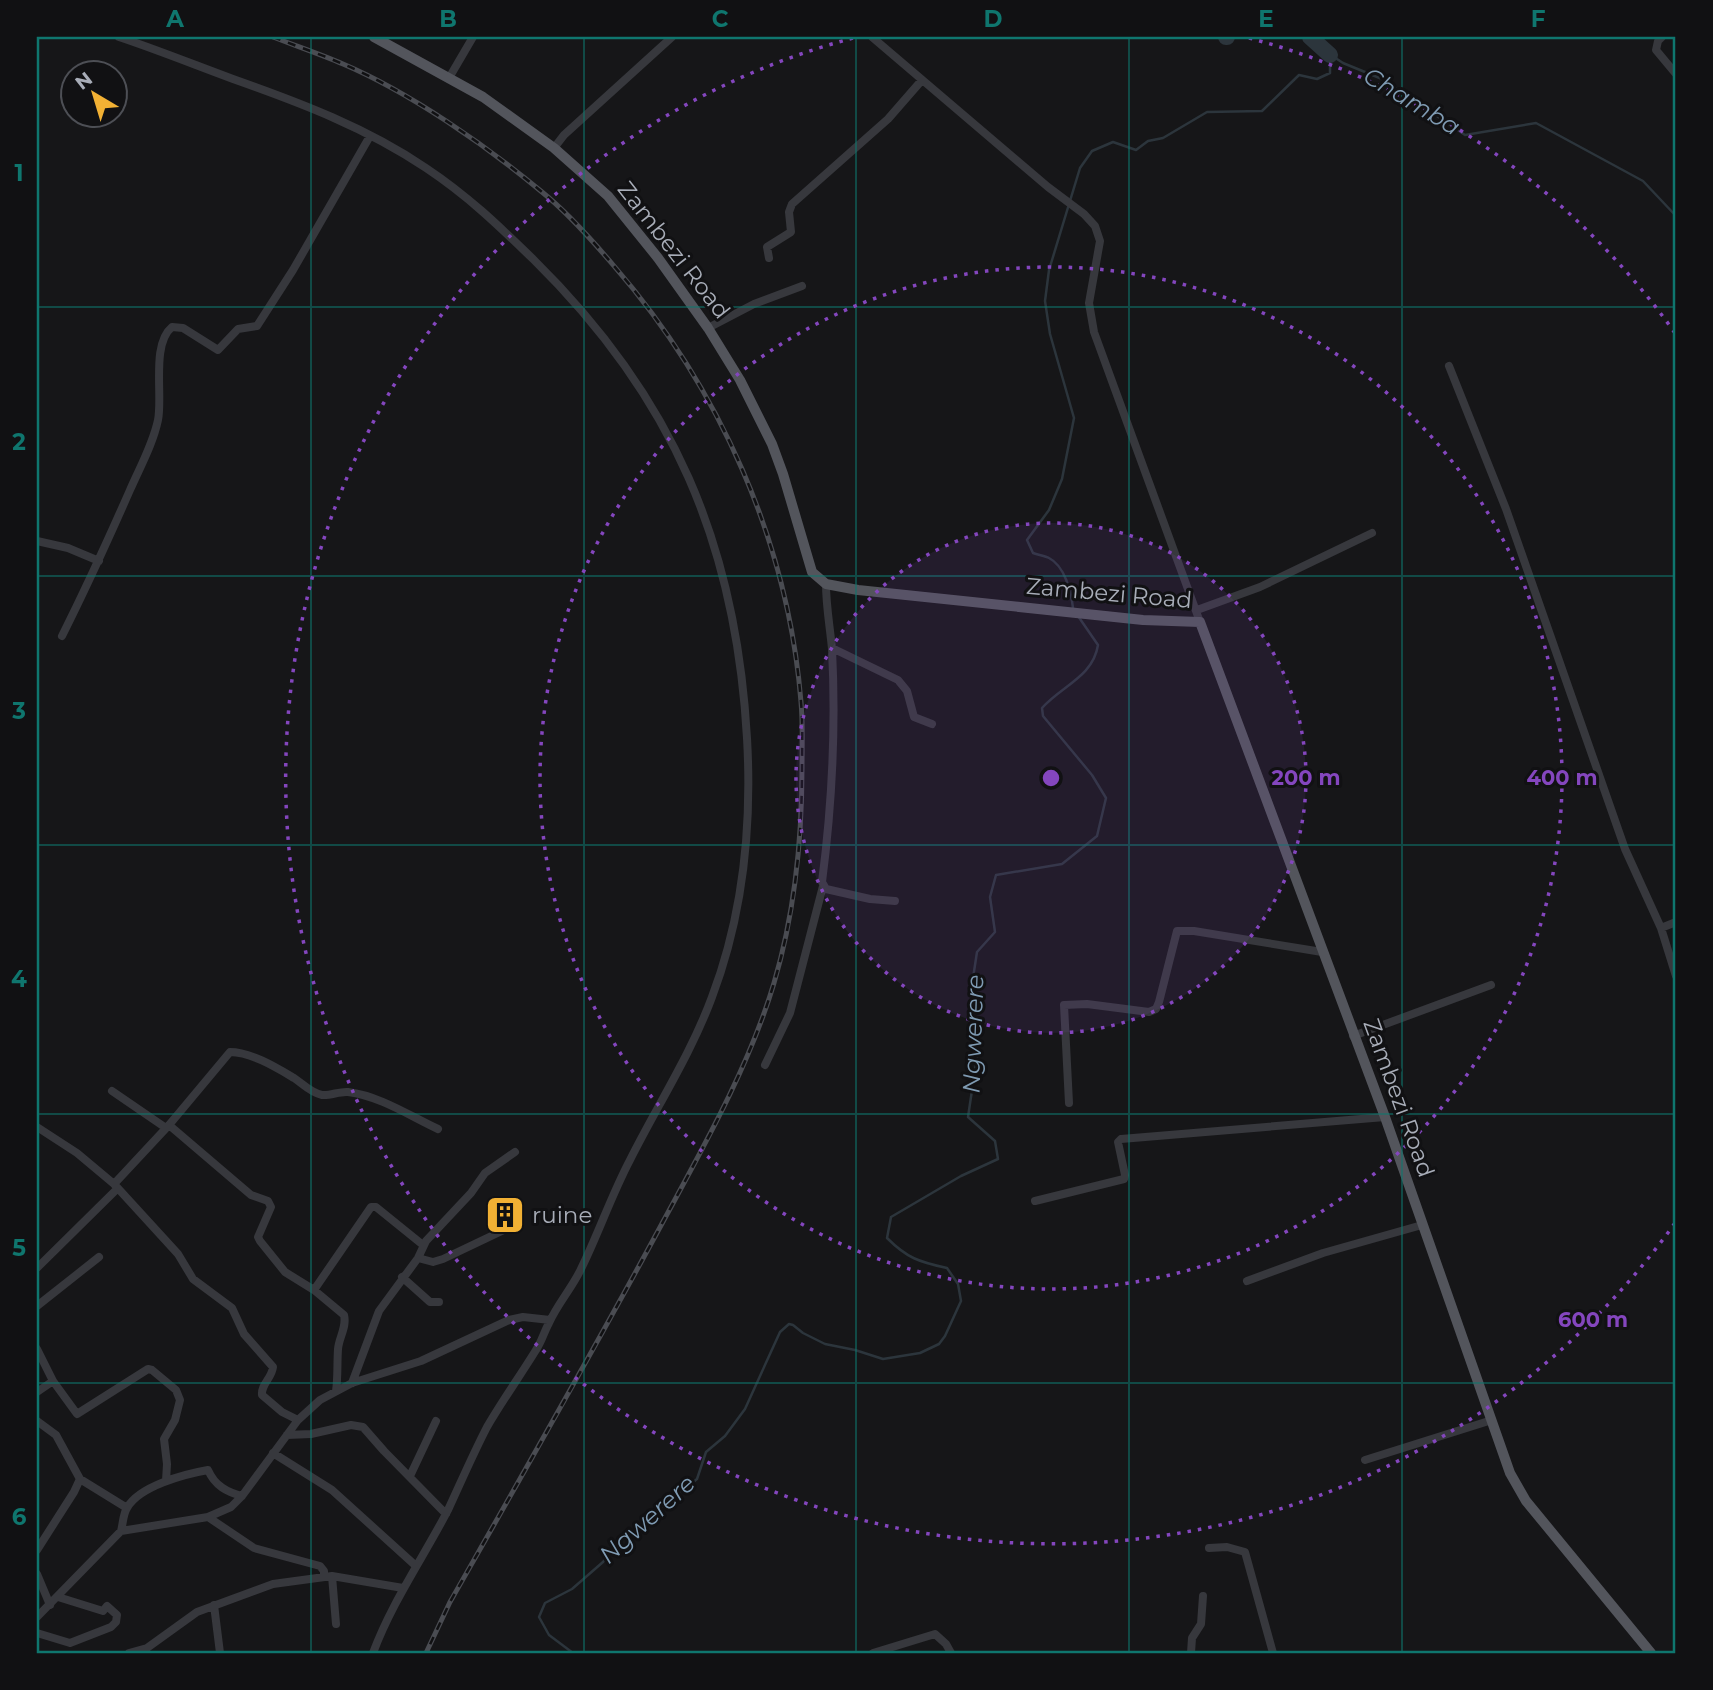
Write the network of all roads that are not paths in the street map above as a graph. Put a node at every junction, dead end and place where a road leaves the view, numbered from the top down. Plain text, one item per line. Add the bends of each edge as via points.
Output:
1 (119, 37) edge
2 (374, 37) edge
3 (473, 37) edge
4 (672, 37) edge
5 (872, 37) edge
6 (1662, 37) edge
7 (1676, 74) edge
8 (449, 78) junction
9 (922, 80) junction
10 (370, 136) junction
11 (554, 148) junction
12 (769, 258) dead end
13 (802, 286) dead end
14 (708, 328) junction
15 (1450, 366) dead end
16 (1372, 533) dead end
17 (37, 541) edge
18 (99, 561) junction
19 (826, 584) junction
20 (1199, 616) junction
21 (62, 636) dead end
22 (832, 648) junction
23 (932, 724) dead end
24 (823, 886) junction
25 (895, 901) dead end
26 (1676, 922) edge
27 (1661, 928) junction
28 (1322, 951) junction
29 (1676, 976) edge
30 (1491, 985) dead end
31 (1353, 1036) junction
32 (765, 1065) dead end
33 (111, 1091) dead end
34 (1069, 1103) dead end
35 (1385, 1117) junction
36 (37, 1127) edge
37 (167, 1127) junction
38 (438, 1129) dead end
39 (516, 1152) dead end
40 (116, 1187) junction
41 (1035, 1201) dead end
42 (1422, 1226) junction
43 (506, 1229) dead end
44 (423, 1245) junction
45 (99, 1257) dead end
46 (418, 1258) junction
47 (37, 1268) edge
48 (402, 1277) junction
49 (1247, 1281) dead end
50 (314, 1290) junction
51 (439, 1302) dead end
52 (37, 1306) edge
53 (550, 1320) junction
54 (37, 1349) edge
55 (53, 1381) junction
56 (352, 1383) junction
57 (336, 1391) junction
58 (37, 1392) edge
59 (298, 1420) junction
60 (1492, 1420) junction
61 (37, 1421) edge
62 (436, 1421) dead end
63 (287, 1435) junction
64 (273, 1453) junction
65 (1365, 1460) dead end
66 (410, 1476) junction
67 (80, 1479) junction
68 (166, 1481) junction
69 (242, 1496) junction
70 (127, 1508) junction
71 (446, 1514) junction
72 (208, 1517) junction
73 (121, 1531) junction
74 (1209, 1548) dead end
75 (37, 1550) edge
76 (416, 1566) junction
77 (37, 1574) edge
78 (328, 1576) junction
79 (403, 1588) junction
80 (58, 1597) junction
81 (1203, 1597) dead end
82 (50, 1605) junction
83 (214, 1605) junction
84 (37, 1618) edge
85 (337, 1624) dead end
86 (37, 1633) edge
87 (70, 1643) junction
88 (148, 1651) edge
89 (74, 1653) edge
90 (128, 1653) edge
91 (220, 1653) edge
92 (373, 1653) edge
93 (873, 1653) edge
94 (950, 1653) edge
95 (1191, 1653) edge
96 (1273, 1653) edge
97 (1651, 1653) edge

1 - 10 street via 331,115
2 - 8 main road, Zambezi Road
3 - 8 street
4 - 11 street
5 - 9 street
6 - 7 street via 1656,50
8 - 11 main road, Zambezi Road
9 - 12 street via 888,119 792,204 791,232 767,247
9 - 20 street via 1095,226 1100,241 1089,303 1094,332
10 - 18 street via 257,326 238,329 218,350 183,328 168,330 160,360 160,411 154,436
10 - 53 street via 421,164 483,210 555,281 629,370 693,485 734,618 745,704 748,817 727,954 699,1028 622,1176 582,1267
11 - 14 main road, Zambezi Road via 608,197
13 - 14 street
14 - 19 main road, Zambezi Road via 758,415 783,474 812,572
15 - 27 street via 1506,509 1625,849
16 - 20 street
17 - 18 street
18 - 21 street
19 - 20 main road, Zambezi Road via 1143,620
19 - 22 street
20 - 28 main road, Zambezi Road
22 - 23 street via 898,680 907,691 914,717
22 - 24 street via 831,810
24 - 25 street
24 - 32 street via 790,1013
26 - 27 street
27 - 29 street
28 - 31 main road, Zambezi Road
28 - 34 street via 1177,931 1156,1009 1064,1005
30 - 31 street
31 - 35 main road, Zambezi Road
33 - 37 street
35 - 41 street via 1121,1139 1124,1179
35 - 42 main road, Zambezi Road
36 - 40 street
37 - 38 street via 230,1052 236,1052 322,1095 347,1092
37 - 40 street
37 - 50 street via 251,1195 268,1201 271,1207 258,1237 285,1272
39 - 44 street via 485,1173
40 - 47 street
40 - 59 street via 178,1254 193,1279 232,1308 244,1334 273,1367 262,1395
42 - 49 street via 1323,1253
42 - 60 main road, Zambezi Road
43 - 46 street via 443,1259
44 - 46 street
44 - 50 street via 371,1207
45 - 52 street
46 - 48 street
48 - 51 street via 430,1302
48 - 56 street via 373,1323
50 - 57 street via 345,1319 338,1346
53 - 56 street via 509,1320 421,1361
53 - 71 street via 541,1343 487,1427
54 - 55 street
55 - 58 street
55 - 68 street via 77,1414 148,1369 171,1386 180,1400 175,1420 163,1438
56 - 57 street
57 - 59 street
59 - 63 street
60 - 65 street
60 - 97 main road, Zambezi Road via 1510,1473 1526,1501
61 - 67 street via 56,1435
62 - 66 street
63 - 64 street
63 - 66 street via 359,1425
64 - 69 street
64 - 76 street via 332,1490
66 - 71 street
67 - 70 street
67 - 75 street
68 - 69 street via 208,1471 228,1492
68 - 70 street
69 - 72 street via 232,1507
70 - 73 street
71 - 76 street
72 - 73 street
72 - 78 street via 254,1548 320,1566
73 - 80 street
74 - 96 street via 1245,1552
76 - 79 street
77 - 82 street
78 - 79 street
78 - 83 street via 273,1584
78 - 85 street
79 - 92 street
80 - 82 street
80 - 87 street via 103,1611 107,1606 117,1615 111,1627
81 - 95 street via 1201,1624 1192,1638
82 - 84 street
83 - 88 street via 197,1612
83 - 91 street
86 - 87 street
87 - 89 street
88 - 90 street
93 - 94 street via 934,1634

